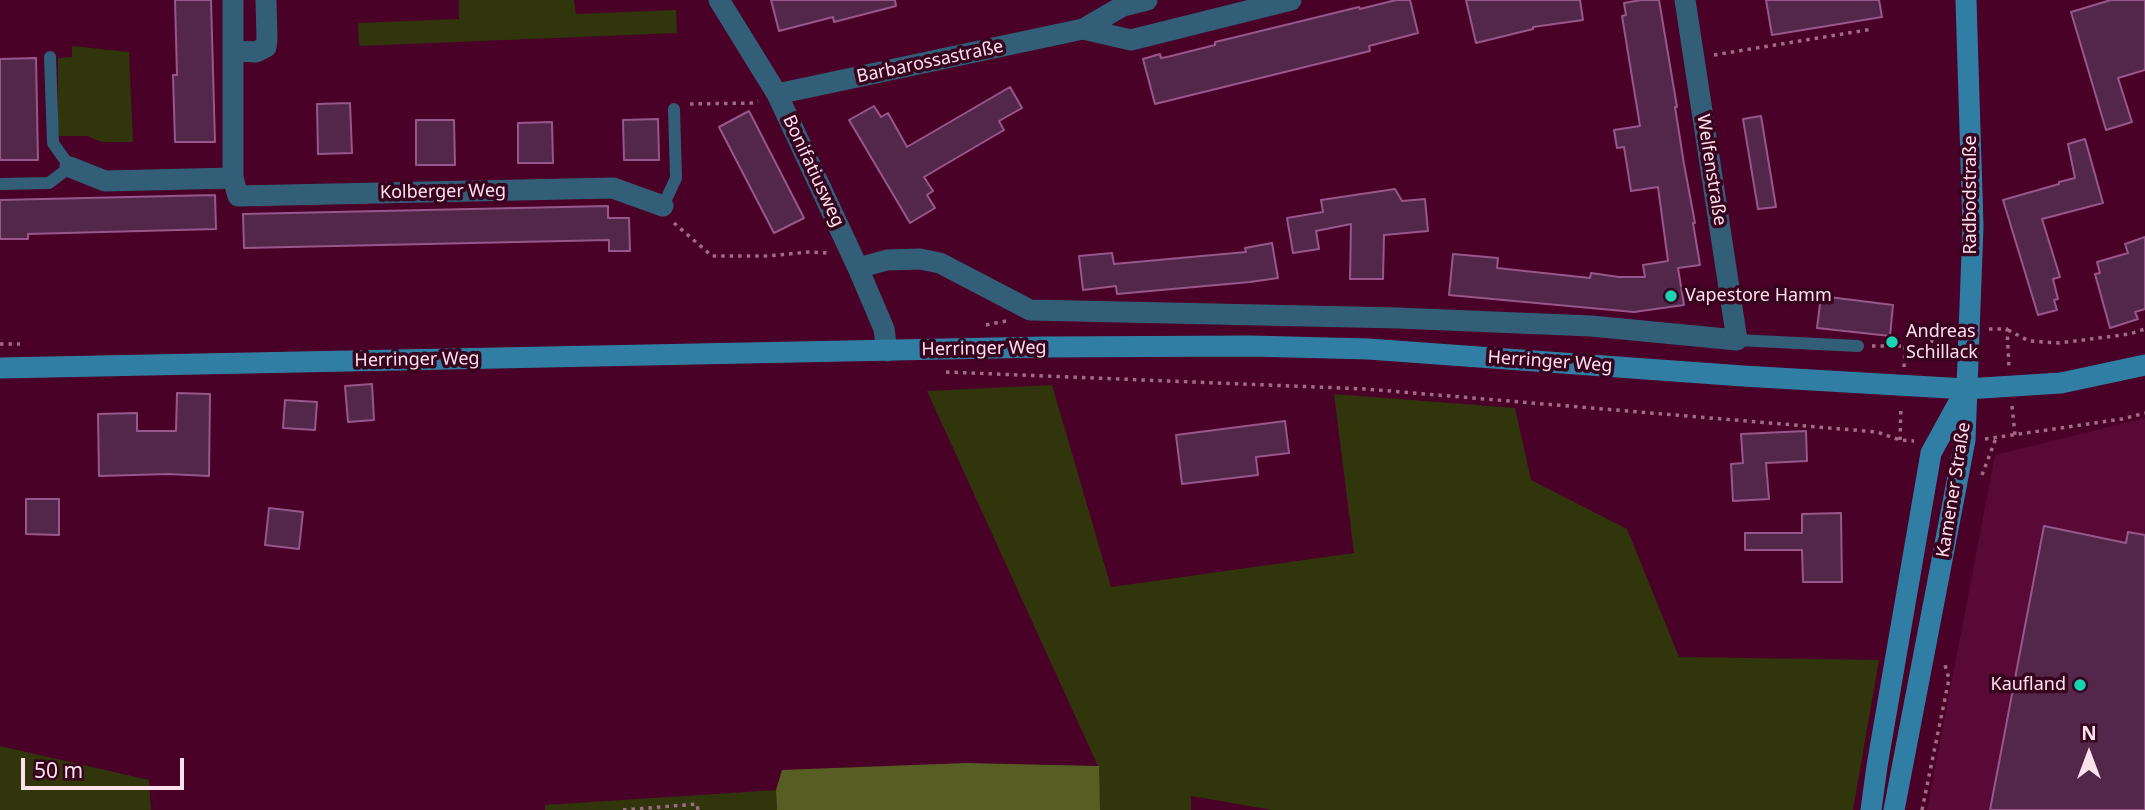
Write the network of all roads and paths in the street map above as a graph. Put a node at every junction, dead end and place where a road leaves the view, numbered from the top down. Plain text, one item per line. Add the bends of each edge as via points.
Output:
1 (233, 0) edge
2 (266, 0) edge
3 (719, 0) edge
4 (1147, 0) edge
5 (1291, 0) edge
6 (1685, 0) edge
7 (1966, 0) edge
8 (1083, 29) junction
9 (1873, 29) dead end
10 (233, 51) junction
11 (50, 57) dead end
12 (1694, 58) junction
13 (777, 94) junction
14 (730, 104) dead end
15 (674, 109) joint
16 (70, 167) junction
17 (233, 178) junction
18 (0, 184) edge
19 (663, 206) junction
20 (855, 261) junction
21 (2007, 329) dead end
22 (2145, 329) edge
23 (1737, 340) junction
24 (1858, 346) joint
25 (1905, 346) dead end
26 (887, 351) junction
27 (2145, 365) edge
28 (0, 368) edge
29 (937, 372) dead end
30 (1966, 389) junction
31 (2145, 413) edge
32 (1996, 438) junction
33 (1900, 440) dead end
34 (1965, 440) junction
35 (1980, 483) dead end
36 (1945, 665) dead end
37 (623, 810) edge
38 (698, 810) edge
39 (1871, 810) edge
40 (1894, 810) edge
41 (1922, 810) edge

1 - 10 street
2 - 10 street via 266,47 256,52
3 - 13 street, Bonifatiusweg
4 - 8 street, Barbarossastraße via 1122,6
5 - 8 street, Barbarossastraße via 1131,40
6 - 12 street, Welfenstraße
7 - 30 main road, Radbodstraße via 1973,226
8 - 13 street, Barbarossastraße
9 - 12 path
10 - 17 street
11 - 16 lane via 53,143
12 - 23 street, Welfenstraße
13 - 20 street, Bonifatiusweg
14 - 15 path via 681,104
15 - 19 lane via 676,178
16 - 17 street via 105,181
16 - 18 lane via 49,183
17 - 19 street, Kolberger Weg via 238,196 613,188
19 - 20 path via 676,226 712,256 809,252
20 - 23 street, Herringer Weg via 920,259 940,263 1030,310 1412,318 1591,326
20 - 26 street, Bonifatiusweg via 884,329
21 - 22 path via 2029,341 2059,343
23 - 24 lane, Herringer Weg
24 - 25 path
26 - 28 main road, Herringer Weg
26 - 30 main road, Herringer Weg via 1368,349
27 - 30 main road, Herringer Weg via 2061,383
29 - 33 path via 1366,389 1877,432
30 - 34 main road, Kamener Straße
30 - 39 main road, Kamener Straße via 1931,453
31 - 32 path
32 - 34 path
32 - 35 path
34 - 40 main road, Kamener Straße
36 - 41 path via 1948,680
37 - 38 path via 697,804

